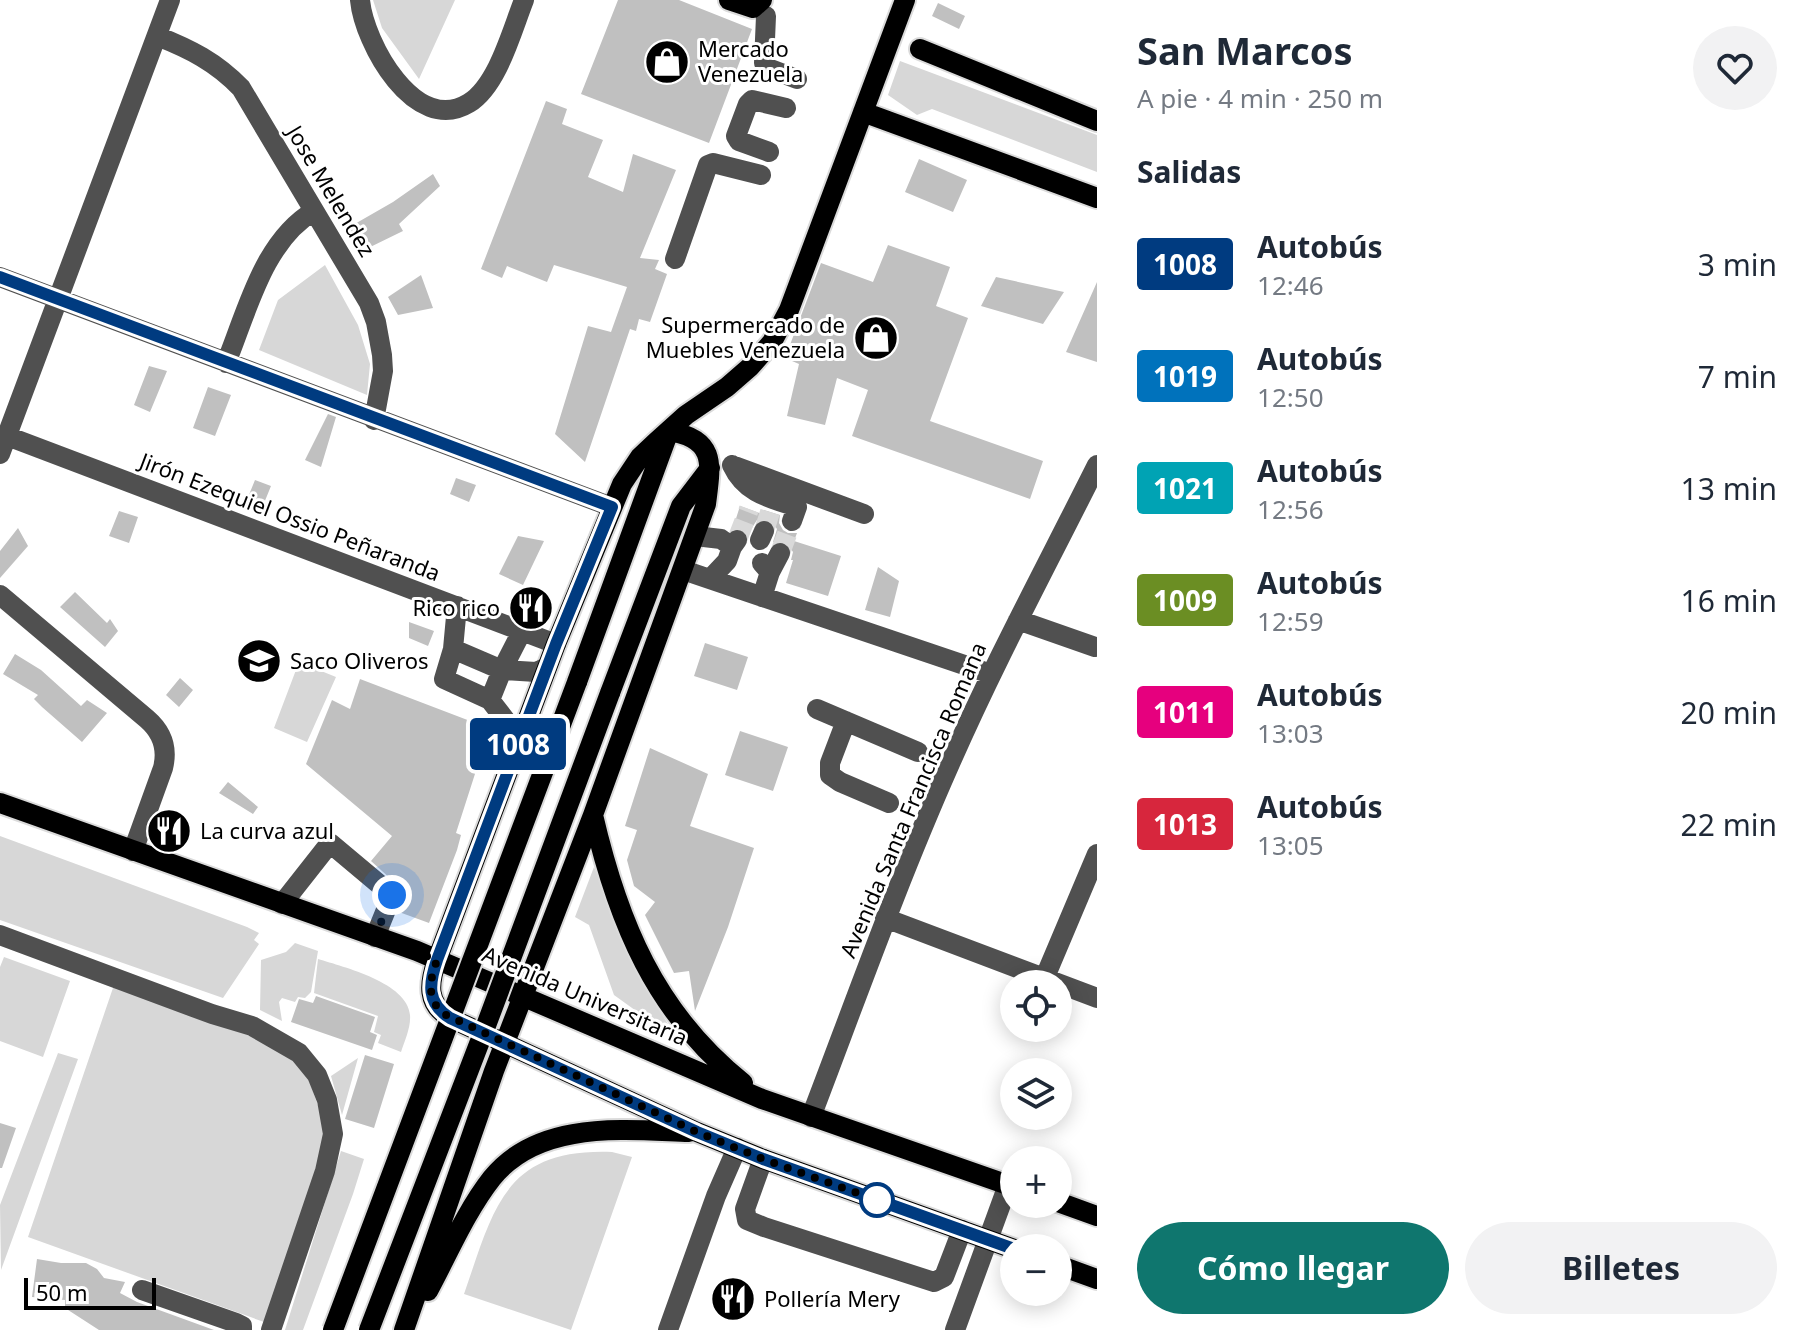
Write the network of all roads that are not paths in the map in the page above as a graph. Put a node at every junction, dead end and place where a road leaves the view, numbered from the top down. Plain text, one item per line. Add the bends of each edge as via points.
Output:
1 (170, 0) edge
2 (360, 0) edge
3 (524, 0) edge
4 (729, 0) edge
5 (905, 0) edge
6 (764, 8) edge
7 (157, 36) junction
8 (920, 49) dead end
9 (797, 79) dead end
10 (786, 108) dead end
11 (863, 112) junction
12 (1097, 121) edge
13 (769, 152) dead end
14 (761, 175) dead end
15 (1097, 198) edge
16 (314, 211) junction
17 (675, 259) dead end
18 (0, 277) edge
19 (57, 299) junction
20 (226, 363) junction
21 (374, 420) junction
22 (669, 431) junction
23 (3, 445) edge
24 (732, 465) junction
25 (1097, 465) edge
26 (711, 466) junction
27 (1090, 496) edge
28 (612, 507) junction
29 (864, 514) dead end
30 (792, 521) dead end
31 (695, 536) junction
32 (732, 549) junction
33 (683, 570) junction
34 (710, 579) junction
35 (0, 595) edge
36 (762, 597) junction
37 (457, 606) junction
38 (1018, 620) junction
39 (522, 631) junction
40 (556, 644) junction
41 (1095, 647) dead end
42 (453, 649) junction
43 (547, 667) junction
44 (502, 670) junction
45 (991, 674) junction
46 (490, 700) junction
47 (817, 709) dead end
48 (846, 721) junction
49 (520, 739) junction
50 (918, 752) dead end
51 (0, 803) edge
52 (889, 803) dead end
53 (593, 815) junction
54 (133, 851) junction
55 (1097, 854) edge
56 (282, 904) junction
57 (885, 918) junction
58 (0, 935) edge
59 (375, 937) junction
60 (437, 960) junction
61 (1026, 970) edge
62 (1048, 970) edge
63 (1072, 988) edge
64 (524, 995) junction
65 (1097, 998) edge
66 (505, 1043) junction
67 (762, 1099) junction
68 (811, 1117) junction
69 (697, 1132) junction
70 (737, 1148) junction
71 (763, 1159) junction
72 (1000, 1182) edge
73 (1072, 1207) edge
74 (1000, 1210) edge
75 (1097, 1216) edge
76 (962, 1230) junction
77 (987, 1239) junction
78 (1000, 1244) edge
79 (1072, 1270) edge
80 (1097, 1279) edge
81 (142, 1290) dead end
82 (242, 1330) edge
83 (271, 1330) edge
84 (333, 1330) edge
85 (369, 1330) edge
86 (406, 1330) edge
87 (668, 1330) edge
88 (955, 1330) edge

1 - 7 street
2 - 3 street via 367,28 404,92 434,108 453,109 482,91
4 - 6 main road
5 - 11 main road
6 - 9 street via 764,63
7 - 16 street, Jose Melendez via 202,55 241,88
7 - 19 street
8 - 12 main road
10 - 13 street via 752,100 748,104 736,136
11 - 15 main road
11 - 22 main road via 789,310 772,342 740,377
14 - 17 street via 708,165
16 - 20 street via 275,249
16 - 21 street, Jose Melendez via 360,285 376,322 383,371
18 - 19 street
19 - 20 street
19 - 23 street
20 - 21 street
21 - 28 street
22 - 26 main road via 701,444
22 - 28 main road via 640,457
22 - 84 main road, bridge
23 - 37 street, Jirón Ezequiel Ossio Peñaranda
24 - 26 street
24 - 29 street
24 - 30 street via 762,503 797,507
25 - 27 street, Avenida Santa Francisca Romana
26 - 31 main road
26 - 85 main road, bridge via 681,506
27 - 38 street, Avenida Santa Francisca Romana
28 - 40 main road
31 - 32 street via 721,539
31 - 33 main road
32 - 34 street
32 - 36 street via 766,552
33 - 34 street
33 - 53 main road
34 - 36 street
35 - 54 street via 147,719 162,739 163,768
36 - 45 street
37 - 39 street, Jirón Ezequiel Ossio Peñaranda
37 - 42 street
38 - 41 street
38 - 45 street, Avenida Santa Francisca Romana
39 - 40 street, Jirón Ezequiel Ossio Peñaranda
39 - 44 street
40 - 43 main road
42 - 44 street
42 - 46 street via 444,679
43 - 44 street via 536,672
43 - 49 main road
44 - 46 street
45 - 57 street, Avenida Santa Francisca Romana
46 - 49 street
47 - 48 street
48 - 50 street
48 - 52 street via 830,775
49 - 60 main road
51 - 54 main road, Avenida Universitaria
53 - 64 main road
53 - 67 main road via 620,911 653,981 708,1053
54 - 56 main road, Avenida Universitaria
55 - 62 street
56 - 59 main road, Avenida Universitaria
56 - 59 street via 330,843 392,895
57 - 61 street
57 - 68 street, Avenida Santa Francisca Romana
58 - 83 street via 252,1026 299,1053 317,1075 333,1134
59 - 60 main road, Avenida Universitaria
60 - 64 main road, Avenida Universitaria
60 - 66 main road via 430,988 442,1013
63 - 65 street
64 - 66 main road
64 - 67 main road, Avenida Universitaria
66 - 69 main road
66 - 86 main road
67 - 68 main road, Avenida Universitaria
68 - 72 main road, Avenida Universitaria
69 - 70 main road
69 - 86 main road via 585,1133 519,1154 486,1187
70 - 71 main road
70 - 87 street
71 - 76 main road
71 - 76 street via 745,1209 747,1220 934,1282 944,1277
73 - 75 main road
74 - 77 street
76 - 77 main road
77 - 78 main road
77 - 88 street
79 - 80 main road
81 - 82 street via 236,1323

